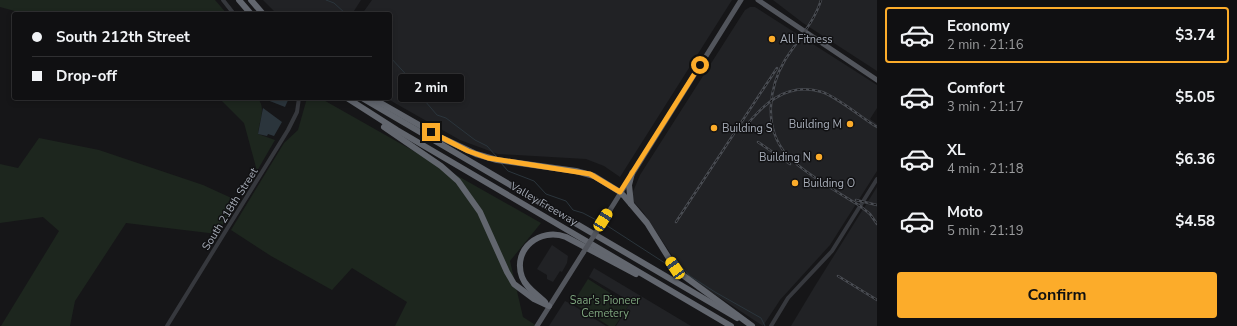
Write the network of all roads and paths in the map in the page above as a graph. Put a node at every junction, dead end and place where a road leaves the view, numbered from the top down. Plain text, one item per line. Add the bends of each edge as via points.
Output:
1 (223, 0) edge
2 (239, 0) edge
3 (251, 0) edge
4 (741, 0) edge
5 (758, 0) edge
6 (232, 12) edge
7 (249, 12) edge
8 (261, 12) edge
9 (877, 80) edge
10 (299, 100) edge
11 (350, 100) edge
12 (365, 100) edge
13 (376, 100) edge
14 (363, 109) junction
15 (632, 173) junction
16 (877, 179) edge
17 (620, 192) junction
18 (632, 205) junction
19 (654, 282) junction
20 (549, 306) junction
21 (167, 326) edge
22 (537, 326) edge
23 (731, 326) edge
24 (751, 326) edge
25 (771, 326) edge

1 - 6 street
2 - 7 highway
3 - 8 highway
4 - 15 main road
5 - 9 main road
10 - 21 street, South 218th Street via 297,112 288,130
11 - 14 highway, Valley Freeway
12 - 24 highway, Valley Freeway
13 - 17 highway via 442,138 488,158 583,172
14 - 19 highway, Valley Freeway
14 - 20 highway via 441,166 458,182 480,212 514,284 534,299
15 - 17 main road
15 - 18 highway via 629,185
16 - 25 street via 832,251 788,298
17 - 18 highway
17 - 20 main road, bridge
18 - 24 highway via 647,223 675,268
19 - 20 highway via 626,270 566,237 544,235 534,239 526,247 521,258 520,271 527,286
19 - 23 highway, Valley Freeway
20 - 22 main road

